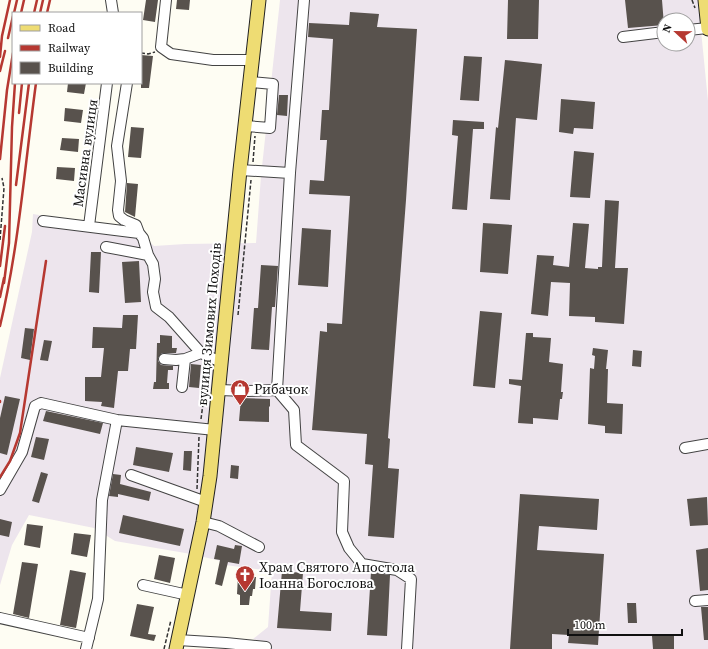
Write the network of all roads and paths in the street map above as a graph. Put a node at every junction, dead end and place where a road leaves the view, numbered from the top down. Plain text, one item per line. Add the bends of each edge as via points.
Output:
1 (112, 0) edge
2 (166, 0) edge
3 (259, 0) edge
4 (304, 0) edge
5 (705, 0) edge
6 (112, 12) edge
7 (708, 29) edge
8 (696, 30) edge
9 (656, 33) edge
10 (623, 37) dead end
11 (252, 60) junction
12 (250, 82) junction
13 (107, 84) edge
14 (127, 84) edge
15 (106, 98) junction
16 (124, 102) junction
17 (251, 126) junction
18 (246, 170) junction
19 (290, 173) junction
20 (2, 178) dead end
21 (44, 221) dead end
22 (89, 226) junction
23 (139, 233) junction
24 (0, 240) edge
25 (106, 247) dead end
26 (148, 255) junction
27 (238, 315) dead end
28 (201, 353) junction
29 (164, 359) dead end
30 (185, 359) junction
31 (221, 362) junction
32 (182, 386) dead end
33 (219, 390) junction
34 (277, 390) junction
35 (117, 420) junction
36 (215, 430) junction
37 (708, 444) edge
38 (685, 448) dead end
39 (131, 475) dead end
40 (0, 490) edge
41 (206, 502) junction
42 (203, 522) junction
43 (259, 547) dead end
44 (142, 585) dead end
45 (188, 595) junction
46 (708, 600) edge
47 (695, 602) dead end
48 (0, 618) edge
49 (89, 638) junction
50 (177, 645) edge
51 (266, 647) dead end
52 (86, 649) edge
53 (407, 649) edge

1 - 6 street
2 - 11 street via 161,47 171,54 213,60
3 - 11 main road, вулиця Зимових Походів
4 - 19 street
5 - 7 main road
7 - 8 street
9 - 10 street
11 - 12 main road, вулиця Зимових Походів
12 - 17 main road, вулиця Зимових Походів
12 - 17 street via 273,84 270,128
13 - 15 street, Масивна вулиця
14 - 16 street
15 - 16 street
15 - 22 street, Масивна вулиця
16 - 23 street via 117,146 121,181 118,210 119,216 136,225
17 - 18 main road, вулиця Зимових Походів
17 - 18 path
18 - 19 street
18 - 27 path
18 - 31 main road, вулиця Зимових Походів
19 - 34 street
20 - 24 path via 4,188
21 - 22 street
22 - 23 street
23 - 26 street
25 - 26 street
26 - 28 street via 153,264 156,307
28 - 30 street
28 - 31 street
29 - 30 street
30 - 32 street
31 - 33 main road, вулиця Зимових Походів
33 - 34 street
33 - 36 main road, вулиця Зимових Походів
34 - 53 street via 294,410 296,445 344,481 342,532 349,548 362,564 397,570 411,579
35 - 36 street
35 - 40 street via 41,403 35,406 22,452
35 - 49 street via 102,500 98,599
36 - 41 main road, вулиця Зимових Походів
37 - 38 street
39 - 41 street
41 - 42 main road, вулиця Зимових Походів
42 - 43 street via 219,526
42 - 45 main road, вулиця Зимових Походів
44 - 45 street
45 - 50 main road, вулиця Зимових Походів
46 - 47 street
48 - 49 street
49 - 52 street
50 - 51 street via 226,643

